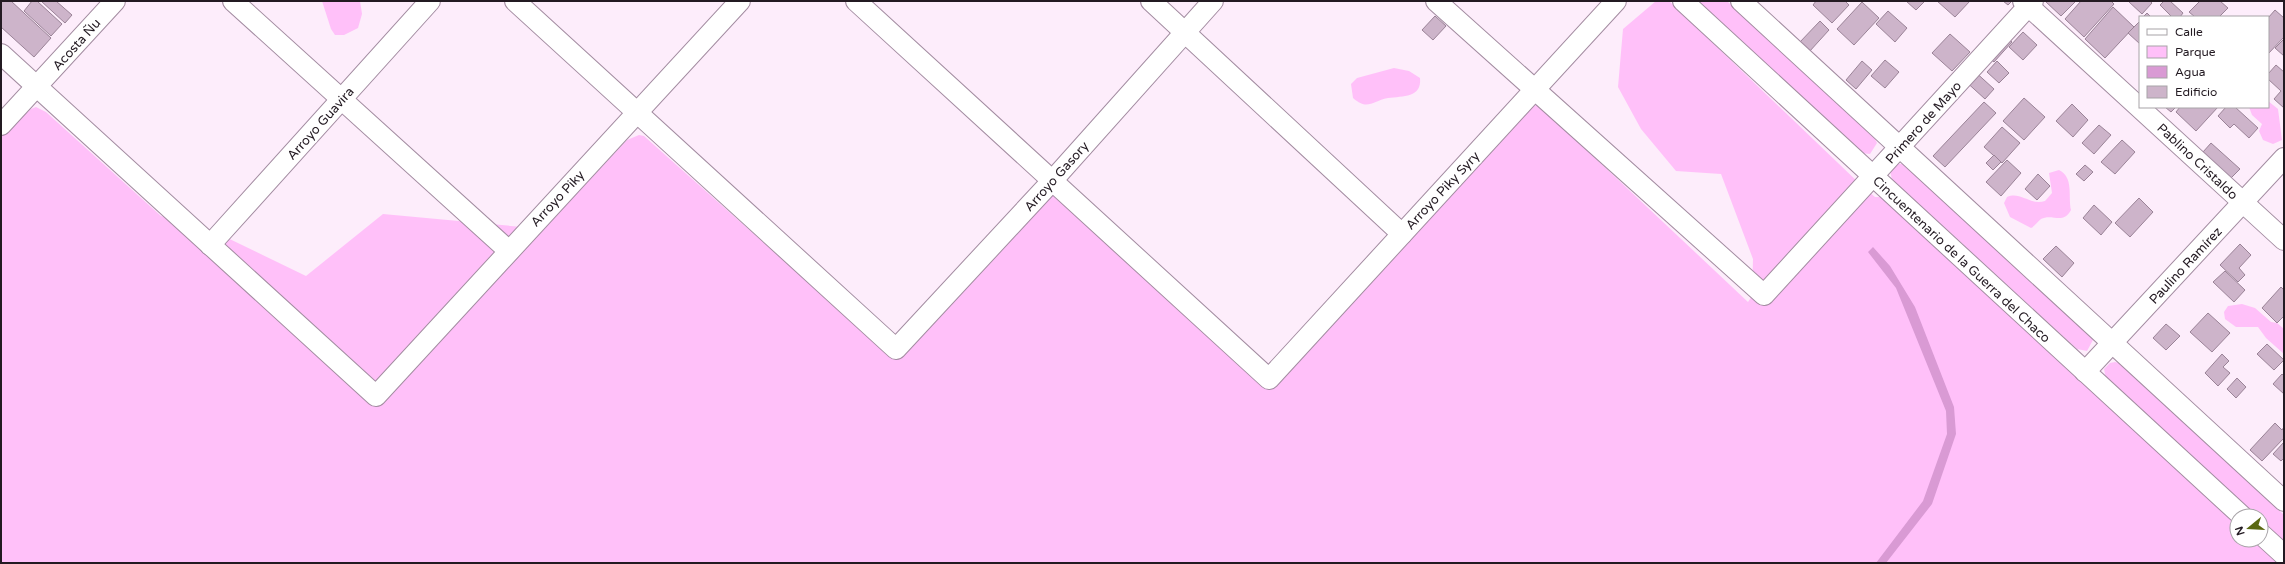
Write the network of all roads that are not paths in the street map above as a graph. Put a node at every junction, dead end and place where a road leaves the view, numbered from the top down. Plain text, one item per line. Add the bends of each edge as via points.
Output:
1 (114, 1) edge
2 (234, 1) edge
3 (430, 1) edge
4 (515, 1) edge
5 (740, 1) edge
6 (856, 1) edge
7 (1151, 1) edge
8 (1214, 1) edge
9 (1436, 1) edge
10 (1616, 1) edge
11 (1683, 1) edge
12 (1741, 1) edge
13 (2028, 3) edge
14 (1186, 32) junction
15 (1, 54) edge
16 (37, 87) junction
17 (1534, 90) junction
18 (342, 99) junction
19 (2139, 106) edge
20 (2141, 108) edge
21 (637, 112) junction
22 (1, 125) edge
23 (1900, 147) junction
24 (2284, 158) edge
25 (1873, 176) junction
26 (1052, 181) junction
27 (2243, 202) junction
28 (1402, 234) junction
29 (2284, 240) edge
30 (210, 245) junction
31 (509, 251) junction
32 (2112, 343) junction
33 (2085, 372) junction
34 (2284, 501) edge
35 (2233, 508) edge
36 (2269, 541) edge
37 (2284, 555) edge

1 - 16 street, Acosta Ñu
2 - 18 street
3 - 18 street, Arroyo Guavira
4 - 21 street
5 - 21 street, Arroyo Piky
6 - 26 street
7 - 14 street
8 - 14 street, Arroyo Gasory
9 - 17 street
10 - 17 street, Arroyo Piky Syry
11 - 25 street, Cincuentenario de la Guerra del Chaco
12 - 23 street
13 - 19 street, Pablino Cristaldo
13 - 23 street, Primero de Mayo
14 - 26 street, Arroyo Gasory
14 - 28 street
15 - 16 street
16 - 22 street, Acosta Ñu
16 - 30 street
17 - 25 street, Primero de Mayo via 1764,295
17 - 28 street, Arroyo Piky Syry
18 - 30 street, Arroyo Guavira
18 - 31 street
20 - 27 street, Pablino Cristaldo
21 - 26 street, Arroyo Gasory via 896,349
21 - 31 street, Arroyo Piky
23 - 25 street, Primero de Mayo
23 - 32 street
24 - 27 street, Paulino Ramírez
25 - 33 street, Cincuentenario de la Guerra del Chaco
26 - 28 street, Arroyo Piky Syry via 1269,378
27 - 29 street, Pablino Cristaldo
27 - 32 street, Paulino Ramírez
30 - 31 street, Arroyo Piky via 376,396
32 - 33 street, Paulino Ramírez
32 - 34 street
33 - 35 street, Cincuentenario de la Guerra del Chaco
36 - 37 street

